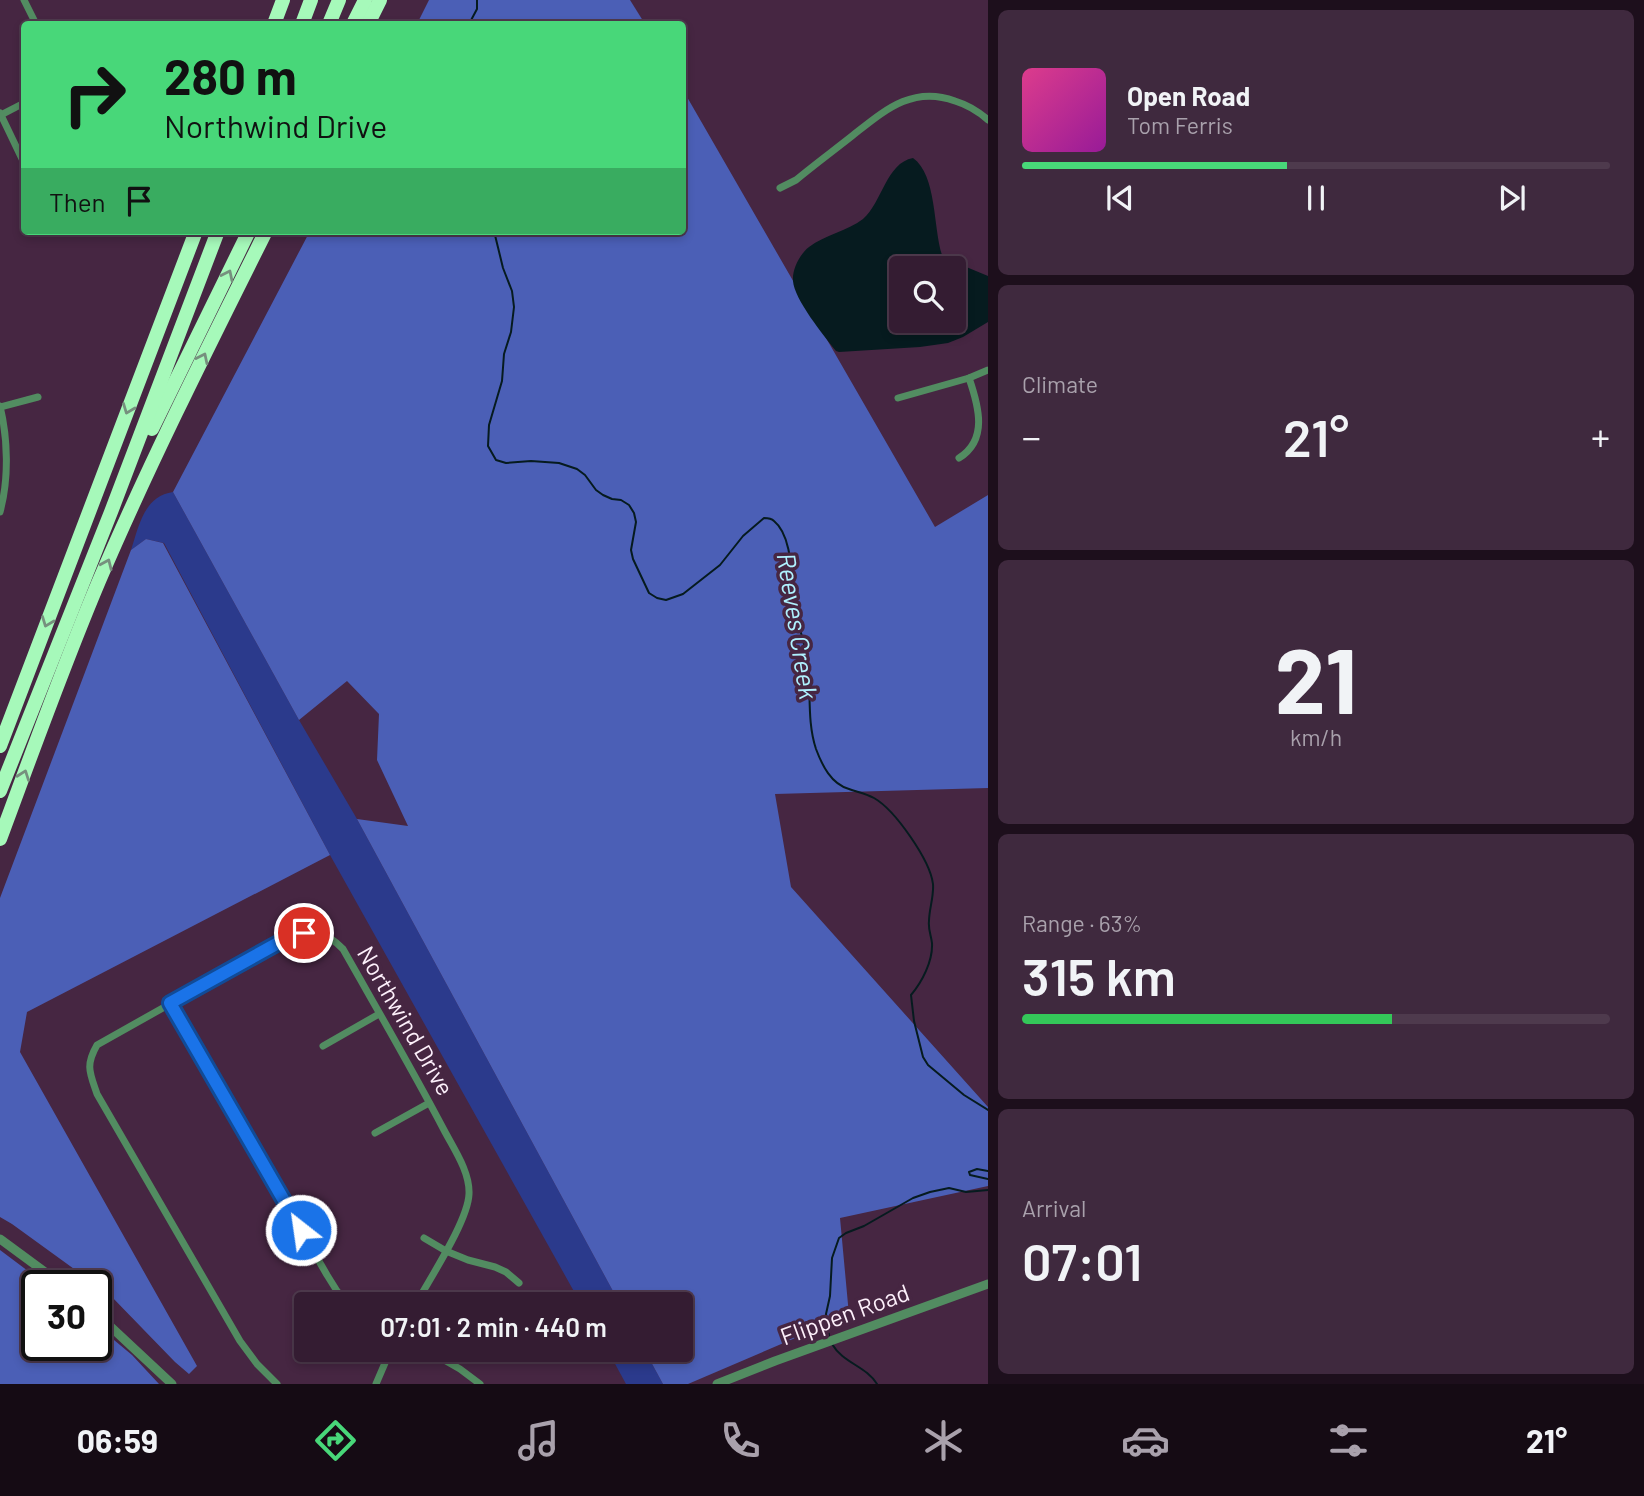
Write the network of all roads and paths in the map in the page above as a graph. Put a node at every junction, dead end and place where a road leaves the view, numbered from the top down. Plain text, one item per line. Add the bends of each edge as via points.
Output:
1 (24, 0) edge
2 (283, 0) edge
3 (303, 0) edge
4 (312, 0) edge
5 (339, 0) edge
6 (365, 0) edge
7 (380, 0) edge
8 (34, 21) edge
9 (275, 21) edge
10 (295, 21) edge
11 (303, 21) edge
12 (330, 21) edge
13 (354, 21) edge
14 (370, 21) edge
15 (21, 104) edge
16 (0, 114) edge
17 (988, 120) edge
18 (21, 157) edge
19 (780, 188) dead end
20 (193, 235) edge
21 (216, 235) edge
22 (247, 235) edge
23 (264, 235) edge
24 (988, 370) edge
25 (969, 378) junction
26 (38, 397) dead end
27 (898, 398) dead end
28 (0, 407) edge
29 (959, 458) dead end
30 (0, 512) edge
31 (111, 512) junction
32 (0, 746) edge
33 (0, 791) edge
34 (0, 839) edge
35 (313, 916) dead end
36 (313, 933) junction
37 (170, 1003) junction
38 (379, 1014) junction
39 (323, 1046) dead end
40 (429, 1103) junction
41 (375, 1133) dead end
42 (424, 1238) dead end
43 (0, 1239) edge
44 (446, 1251) junction
45 (42, 1270) edge
46 (519, 1283) dead end
47 (988, 1284) edge
48 (338, 1292) edge
49 (423, 1292) edge
50 (112, 1328) edge
51 (385, 1362) edge
52 (448, 1362) edge
53 (172, 1384) edge
54 (277, 1384) edge
55 (376, 1384) edge
56 (480, 1384) edge
57 (717, 1384) edge

1 - 8 street
2 - 9 highway
3 - 10 highway
4 - 11 highway
5 - 12 highway
6 - 13 highway
7 - 14 highway
15 - 16 street
16 - 18 street
17 - 19 street via 965,104 941,96 915,97 889,107
20 -> 32 highway
21 - 31 highway
31 -> 22 highway
34 -> 23 highway via 98,583
24 - 25 street
25 - 27 street
25 - 29 street via 981,413 980,435 969,453
26 - 28 street
28 - 30 street via 6,461
31 - 33 highway
35 - 36 street
36 - 37 street via 289,937
36 - 38 street, Northwind Drive via 333,939 342,949
37 - 48 street
37 - 54 street via 97,1045 90,1057 90,1071 97,1094 240,1341
38 - 39 street
38 - 40 street, Northwind Drive
40 - 41 street
40 - 44 street, Northwind Drive via 465,1172 469,1193 466,1211
42 - 44 street
43 - 45 street
44 - 46 street via 495,1267
44 - 49 street, Northwind Drive
47 - 57 street, Flippen Road
50 - 53 street
51 - 55 street
52 - 56 street

